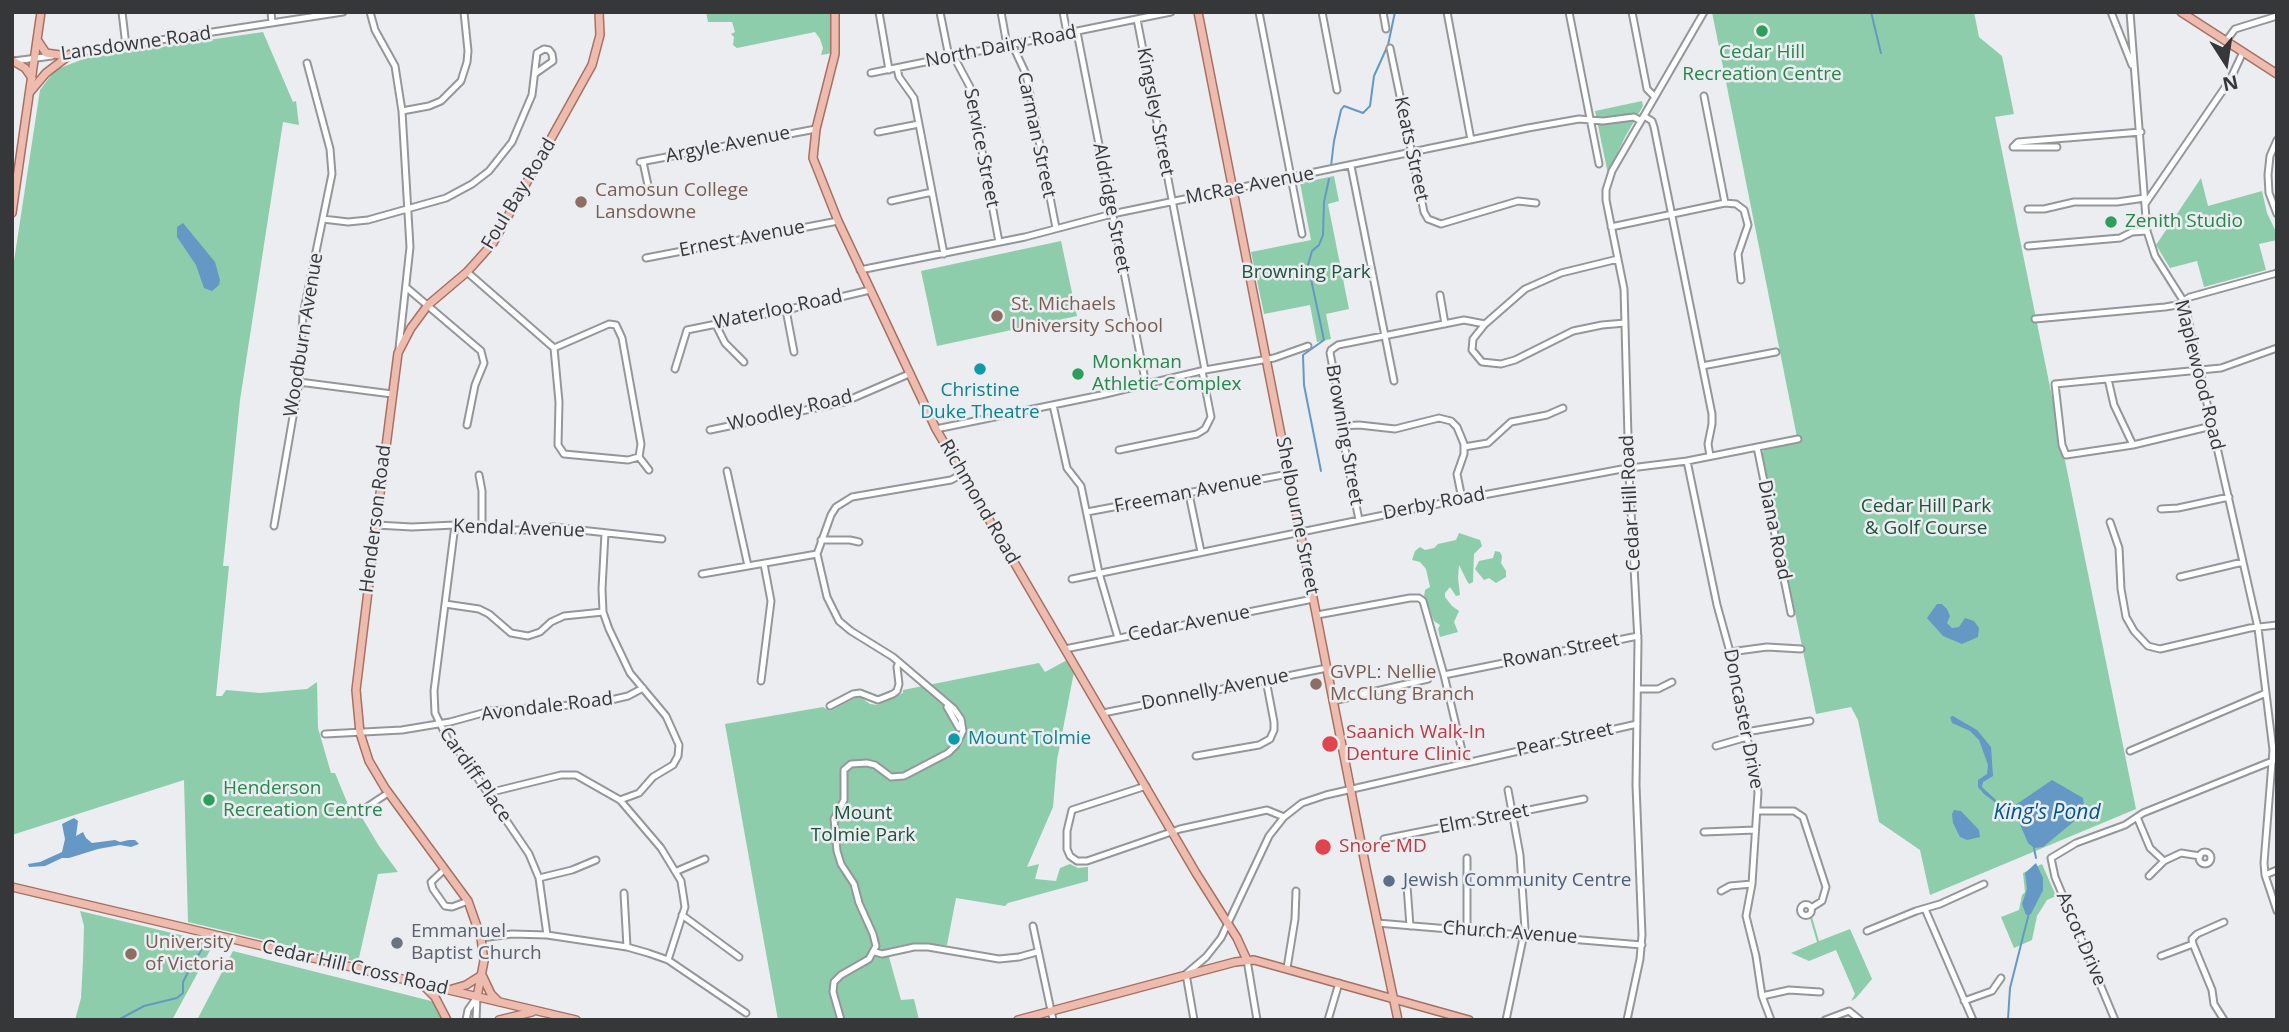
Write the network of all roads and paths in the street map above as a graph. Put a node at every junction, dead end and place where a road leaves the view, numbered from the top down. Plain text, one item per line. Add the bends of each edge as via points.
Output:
1 (41, 12) edge
2 (122, 12) edge
3 (271, 12) edge
4 (343, 12) edge
5 (370, 12) edge
6 (464, 12) edge
7 (599, 12) edge
8 (835, 12) edge
9 (879, 12) edge
10 (940, 12) edge
11 (1001, 12) edge
12 (1063, 12) edge
13 (1124, 12) edge
14 (1171, 12) edge
15 (1198, 12) edge
16 (1259, 12) edge
17 (1322, 12) edge
18 (1383, 12) edge
19 (1447, 12) edge
20 (1569, 12) edge
21 (1632, 12) edge
22 (1704, 12) edge
23 (2111, 12) edge
24 (2181, 12) edge
25 (2130, 15) edge
26 (2277, 16) edge
27 (1137, 19) junction
28 (1126, 21) junction
29 (272, 23) junction
30 (2116, 23) junction
31 (1386, 29) dead end
32 (1077, 32) junction
33 (1067, 33) junction
34 (37, 40) junction
35 (2226, 41) junction
36 (1010, 45) junction
37 (126, 46) junction
38 (1390, 48) dead end
39 (2243, 52) junction
40 (71, 54) junction
41 (60, 55) junction
42 (952, 57) junction
43 (34, 58) junction
44 (13, 61) edge
45 (307, 63) dead end
46 (897, 68) junction
47 (889, 70) junction
48 (536, 73) junction
49 (871, 73) dead end
50 (2277, 74) edge
51 (32, 78) junction
52 (2136, 85) junction
53 (1337, 90) dead end
54 (29, 93) junction
55 (1704, 96) dead end
56 (1655, 97) junction
57 (402, 111) junction
58 (1643, 118) junction
59 (1590, 120) junction
60 (919, 124) junction
61 (816, 129) junction
62 (878, 132) dead end
63 (2141, 132) junction
64 (1471, 140) junction
65 (2277, 140) edge
66 (2057, 147) dead end
67 (1411, 152) junction
68 (16, 158) edge
69 (1599, 164) dead end
70 (1351, 166) junction
71 (1291, 178) junction
72 (649, 190) dead end
73 (1232, 190) junction
74 (932, 192) junction
75 (891, 201) dead end
76 (2145, 201) junction
77 (1172, 202) junction
78 (1536, 203) dead end
79 (1725, 203) junction
80 (409, 208) junction
81 (2028, 209) dead end
82 (12, 212) edge
83 (1112, 214) junction
84 (1673, 214) junction
85 (2277, 214) edge
86 (323, 219) junction
87 (838, 221) junction
88 (1611, 227) junction
89 (1056, 228) junction
90 (2147, 231) junction
91 (1302, 234) dead end
92 (999, 242) junction
93 (2028, 246) dead end
94 (944, 254) junction
95 (646, 258) dead end
96 (1618, 260) junction
97 (860, 270) junction
98 (467, 272) junction
99 (2277, 273) edge
100 (1741, 280) dead end
101 (407, 288) junction
102 (870, 290) junction
103 (1440, 295) dead end
104 (2183, 302) junction
105 (428, 305) junction
106 (786, 310) junction
107 (2035, 319) dead end
108 (715, 323) junction
109 (1625, 323) junction
110 (1445, 324) junction
111 (1485, 324) junction
112 (1385, 336) junction
113 (1308, 346) dead end
114 (554, 348) junction
115 (2277, 348) edge
116 (794, 352) dead end
117 (1776, 352) dead end
118 (398, 353) junction
119 (1266, 359) junction
120 (744, 362) dead end
121 (1702, 366) junction
122 (675, 369) dead end
123 (1203, 370) junction
124 (2200, 371) junction
125 (909, 374) junction
126 (2108, 379) junction
127 (1394, 381) dead end
128 (299, 382) junction
129 (1146, 385) junction
130 (392, 394) junction
131 (1053, 405) junction
132 (1563, 408) dead end
133 (467, 425) dead end
134 (1342, 426) junction
135 (2212, 426) junction
136 (936, 429) junction
137 (710, 430) dead end
138 (1798, 439) dead end
139 (2133, 445) junction
140 (1465, 447) junction
141 (1756, 447) junction
142 (1119, 450) dead end
143 (1710, 456) junction
144 (639, 457) junction
145 (1687, 461) junction
146 (1629, 469) junction
147 (649, 470) dead end
148 (727, 471) dead end
149 (962, 474) junction
150 (1289, 474) junction
151 (478, 475) dead end
152 (1189, 494) junction
153 (2229, 498) junction
154 (1462, 499) junction
155 (2161, 509) dead end
156 (1087, 512) junction
157 (1359, 520) junction
158 (2110, 522) dead end
159 (376, 525) junction
160 (455, 525) junction
161 (274, 526) dead end
162 (482, 527) junction
163 (1300, 532) junction
164 (606, 533) junction
165 (662, 539) dead end
166 (821, 540) junction
167 (859, 542) dead end
168 (1200, 552) junction
169 (817, 554) junction
170 (2243, 562) junction
171 (764, 564) junction
172 (748, 566) junction
173 (1099, 573) junction
174 (702, 574) dead end
175 (2180, 577) dead end
176 (1072, 579) dead end
177 (1313, 599) junction
178 (445, 604) junction
179 (603, 612) junction
180 (1791, 613) dead end
181 (1317, 615) junction
182 (2277, 625) edge
183 (2258, 628) junction
184 (1637, 636) junction
185 (1118, 638) junction
186 (1065, 649) junction
187 (1801, 649) dead end
188 (1730, 652) junction
189 (899, 662) junction
190 (1327, 668) junction
191 (1444, 675) junction
192 (1428, 679) dead end
193 (1266, 680) junction
194 (761, 681) dead end
195 (1672, 682) dead end
196 (643, 688) junction
197 (1638, 690) junction
198 (2266, 693) junction
199 (1334, 701) junction
200 (830, 706) dead end
201 (1103, 713) junction
202 (1810, 721) dead end
203 (439, 724) junction
204 (1637, 724) junction
205 (359, 733) junction
206 (325, 734) dead end
207 (1747, 735) junction
208 (1716, 746) dead end
209 (2130, 751) dead end
210 (1196, 756) dead end
211 (2275, 760) edge
212 (1465, 763) junction
213 (1146, 786) junction
214 (1351, 789) junction
215 (1508, 790) dead end
216 (388, 793) junction
217 (488, 793) junction
218 (1584, 799) dead end
219 (620, 800) junction
220 (1758, 811) junction
221 (348, 814) dead end
222 (1511, 814) junction
223 (1284, 817) junction
224 (2137, 817) junction
225 (1755, 830) junction
226 (1172, 832) junction
227 (1704, 832) dead end
228 (1384, 839) dead end
229 (2200, 856) dead end
230 (1467, 858) dead end
231 (705, 859) dead end
232 (596, 860) dead end
233 (2164, 862) junction
234 (445, 869) junction
235 (2277, 870) edge
236 (677, 871) junction
237 (2265, 875) junction
238 (2149, 876) dead end
239 (539, 878) junction
240 (1752, 884) junction
241 (1984, 884) dead end
242 (1407, 886) dead end
243 (12, 887) edge
244 (1296, 891) dead end
245 (1721, 891) dead end
246 (624, 893) dead end
247 (468, 901) junction
248 (1811, 908) dead end
249 (1924, 909) junction
250 (2277, 911) edge
251 (682, 915) junction
252 (2224, 922) dead end
253 (1377, 923) junction
254 (1033, 926) dead end
255 (1228, 926) junction
256 (1410, 926) junction
257 (1467, 930) junction
258 (1867, 931) dead end
259 (1524, 934) junction
260 (547, 935) junction
261 (481, 938) junction
262 (1642, 944) junction
263 (2193, 944) junction
264 (628, 947) junction
265 (875, 952) junction
266 (1037, 952) junction
267 (2161, 956) dead end
268 (739, 957) dead end
269 (668, 960) junction
270 (1247, 960) junction
271 (1287, 968) junction
272 (1186, 974) junction
273 (482, 975) junction
274 (2001, 978) dead end
275 (1339, 983) junction
276 (421, 984) junction
277 (448, 990) junction
278 (1821, 992) dead end
279 (1762, 996) junction
280 (477, 997) junction
281 (1394, 999) junction
282 (1964, 1000) junction
283 (499, 1002) junction
284 (1052, 1010) junction
285 (536, 1011) junction
286 (746, 1013) dead end
287 (447, 1020) edge
288 (466, 1020) edge
289 (476, 1020) edge
290 (499, 1020) edge
291 (576, 1020) edge
292 (841, 1020) edge
293 (1018, 1020) edge
294 (1053, 1020) edge
295 (1194, 1020) edge
296 (1257, 1020) edge
297 (1328, 1020) edge
298 (1398, 1020) edge
299 (1469, 1020) edge
300 (1507, 1020) edge
301 (1627, 1020) edge
302 (1771, 1020) edge
303 (1825, 1020) edge
304 (1860, 1020) edge
305 (1973, 1020) edge
306 (2115, 1020) edge
307 (2224, 1020) edge

1 - 34 main road
2 - 37 street
3 - 29 street
4 - 29 street, Lansdowne Road
5 - 57 street, Henderson Road via 395,66
6 - 57 street via 468,51 461,81 441,101
7 - 98 main road, Foul Bay Road via 598,49 584,81 493,243
8 - 61 main road, Richmond Road via 835,54
9 - 47 street
10 - 42 street, Service Street
11 - 36 street, Carman Street
12 - 33 street
13 - 28 street
14 - 27 street, North Dairy Road
15 - 73 main road, Shelbourne Street
16 - 71 street
17 - 53 street
18 - 31 street
19 - 64 street
20 - 59 street
21 - 56 street via 1647,89
22 - 56 street, Cedar Hill Road
23 - 30 street, Maplewood Road
24 - 35 main road
25 - 30 street via 2127,23
25 - 52 street, Maplewood Road
26 - 35 street via 2235,29
27 - 28 street, North Dairy Road
27 - 77 street, Kingsley Street
28 - 32 street, North Dairy Road
29 - 37 street, Lansdowne Road
30 - 52 street, Maplewood Road
32 - 33 street, North Dairy Road
32 - 83 street, Aldridge Street
33 - 36 street, North Dairy Road
34 - 41 main road via 46,53
34 - 43 main road
35 - 39 main road
36 - 42 street, North Dairy Road
36 - 89 street, Carman Street via 1026,74
37 - 40 street, Lansdowne Road
38 - 67 street, Keats Street
39 - 50 main road
39 - 76 street via 2230,80
40 - 41 street, Lansdowne Road
40 - 54 main road
41 - 43 street, Lansdowne Road
42 - 46 street, North Dairy Road
42 - 92 street, Service Street via 970,87
43 - 44 street, Lansdowne Road
43 - 51 main road
44 - 51 main road
45 - 86 street, Woodburn Avenue via 332,163
46 - 47 street, North Dairy Road
46 - 60 street via 913,96
47 - 49 street, North Dairy Road
48 - 48 street via 553,61 548,50 537,53
48 - 80 street via 519,129 489,171 463,190
51 - 54 main road
52 - 63 street, Maplewood Road
54 - 68 main road
55 - 79 street
56 - 58 street, Cedar Hill Road
57 - 80 street, Henderson Road
58 - 59 street, McRae Avenue
58 - 84 street via 1654,123
58 - 88 street, Cedar Hill Road via 1609,178 1606,201
59 - 64 street, McRae Avenue
59 - 69 street
60 - 62 street
60 - 74 street
61 - 72 street, Argyle Avenue via 642,162
61 - 87 main road, Richmond Road via 814,163
63 - 66 street via 2018,142 2012,147
63 - 76 street, Maplewood Road
64 - 67 street, McRae Avenue
65 - 85 street via 2268,175
67 - 70 street, McRae Avenue
67 - 78 street, Keats Street via 1424,212 1435,223 1449,223 1518,201
68 - 82 main road
70 - 71 street, McRae Avenue
70 - 112 street
71 - 73 street, McRae Avenue
71 - 91 street
73 - 77 street, McRae Avenue
73 - 119 main road, Shelbourne Street
74 - 75 street
74 - 94 street
76 - 81 street via 2074,202
76 - 90 street, Maplewood Road
77 - 83 street, McRae Avenue
77 - 123 street, Kingsley Street
79 - 84 street
79 - 100 street via 1740,207 1748,219 1738,254
80 - 86 street via 358,222
80 - 101 street, Henderson Road
83 - 89 street, McRae Avenue
83 - 129 street, Aldridge Street
84 - 88 street
84 - 121 street
86 - 128 street, Woodburn Avenue via 303,315
87 - 95 street, Ernest Avenue
87 - 97 main road, Richmond Road
88 - 96 street, Cedar Hill Road
89 - 92 street, McRae Avenue
90 - 93 street via 2120,238
90 - 104 street, Maplewood Road via 2155,256
92 - 94 street, McRae Avenue
94 - 97 street, McRae Avenue
96 - 109 street, Cedar Hill Road
96 - 111 street via 1543,280 1516,295
97 - 102 main road, Richmond Road
98 - 105 main road, Foul Bay Road
98 - 114 street
99 - 104 street
101 - 105 street
101 - 118 street, Henderson Road
102 - 106 street, Waterloo Road
102 - 125 main road, Richmond Road
103 - 110 street
104 - 107 street
104 - 124 street, Maplewood Road
105 - 118 main road, Foul Bay Road
105 - 133 street via 484,357
106 - 108 street, Waterloo Road
106 - 116 street
108 - 120 street via 724,343
108 - 122 street, Waterloo Road via 687,330
109 - 111 street via 1573,331 1496,365 1479,361 1472,350 1473,339
109 - 146 street, Cedar Hill Road
110 - 111 street via 1468,320
110 - 112 street
112 - 127 street
112 - 134 street, Browning Street via 1331,350
113 - 119 street
114 - 144 street via 560,452 628,460
114 - 144 street via 604,325 616,325 641,444
115 - 124 street
117 - 121 street
118 - 130 main road, Henderson Road
119 - 123 street
119 - 150 main road, Shelbourne Street
121 - 143 street via 1712,419
123 - 129 street
123 - 142 street, Kingsley Street via 1211,414 1205,429
124 - 126 street
124 - 135 street, Maplewood Road
125 - 136 main road, Richmond Road
125 - 137 street, Woodley Road via 844,402
126 - 139 street via 2114,405
126 - 139 street via 2055,384 2062,445 2066,455
128 - 130 street
128 - 161 street, Woodburn Avenue
129 - 131 street
130 - 159 main road, Henderson Road
131 - 136 street
131 - 156 street via 1066,466 1082,486
132 - 140 street via 1511,422 1491,441
134 - 140 street via 1395,429 1445,418 1457,427
134 - 157 street, Browning Street
135 - 139 street
135 - 153 street, Maplewood Road
136 - 149 main road, Richmond Road
138 - 141 street, Derby Road
140 - 154 street via 1457,474
141 - 143 street, Derby Road
141 - 180 street, Diana Road
143 - 145 street, Derby Road
144 - 147 street
145 - 146 street, Derby Road
145 - 188 street, Doncaster Drive
146 - 154 street, Derby Road
146 - 184 street, Cedar Hill Road
148 - 172 street
149 - 166 street via 951,480 852,497 836,507
149 - 186 main road, Richmond Road
150 - 152 street, Freeman Avenue
150 - 163 main road, Shelbourne Street
151 - 162 street
152 - 156 street, Freeman Avenue
152 - 168 street
153 - 155 street
153 - 170 street, Maplewood Road
154 - 157 street, Derby Road
156 - 173 street
157 - 163 street, Derby Road
158 - 183 street via 2119,548 2126,617 2154,649
159 - 160 street, Kendal Avenue
159 - 205 main road, Henderson Road via 356,690
160 - 162 street, Kendal Avenue
160 - 178 street, Cardiff Place
162 - 164 street, Kendal Avenue
163 - 168 street, Derby Road
163 - 177 main road, Shelbourne Street
164 - 165 street, Kendal Avenue
164 - 179 street
166 - 167 street
166 - 169 street
168 - 173 street, Derby Road
169 - 171 street
169 - 189 street via 835,615
170 - 175 street
170 - 183 street, Maplewood Road
171 - 172 street
171 - 194 street via 771,601
172 - 174 street
173 - 176 street, Derby Road
173 - 185 street
177 - 181 main road, Shelbourne Street
177 - 185 street, Cedar Avenue
178 - 179 street via 479,609 510,633 528,636 564,616
178 - 203 street, Cardiff Place via 433,691
179 - 196 street via 621,657
181 - 190 main road, Shelbourne Street
181 - 191 street via 1419,598
182 - 183 street
183 - 198 street, Maplewood Road
184 - 191 street, Rowan Street
184 - 197 street, Cedar Hill Road
185 - 186 street, Cedar Avenue
186 - 201 main road, Richmond Road
187 - 188 street
188 - 207 street, Doncaster Drive
189 - 200 street via 899,684 893,694 878,699 853,694
189 - 265 street via 954,709 963,734 948,753 904,776 891,777 867,763 851,764 844,770 844,800 834,819 837,850 873,934
190 - 193 street, Donnelly Avenue
190 - 199 main road, Shelbourne Street
191 - 212 street
192 - 199 street
193 - 201 street, Donnelly Avenue
193 - 210 street via 1274,722 1269,739 1259,745
195 - 197 street via 1658,689
196 - 203 street, Avondale Road via 609,701 490,711
196 - 219 street via 666,716 679,752 673,765 639,793
197 - 204 street, Cedar Hill Road
198 - 209 street
198 - 211 street, Maplewood Road
199 - 214 main road, Shelbourne Street
201 - 213 main road, Richmond Road
202 - 207 street
203 - 205 street, Avondale Road
203 - 217 street, Cardiff Place
204 - 212 street, Pear Street
204 - 262 street, Cedar Hill Road
205 - 206 street, Avondale Road
205 - 216 main road, Henderson Road
207 - 208 street
207 - 220 street, Doncaster Drive
211 - 224 street
211 - 237 street, Maplewood Road via 2265,830
212 - 214 street, Pear Street
213 - 226 main road, Richmond Road
213 - 226 street via 1072,810 1068,853 1077,861 1087,861
214 - 223 street, Pear Street via 1306,801
214 - 253 main road, Shelbourne Street
215 - 222 street
216 - 221 street
216 - 234 main road, Henderson Road
217 - 219 street via 576,775
217 - 239 street, Cardiff Place via 524,845
218 - 222 street, Elm Street
219 - 236 street
220 - 225 street, Doncaster Drive
220 - 248 street via 1794,811 1803,817 1826,887 1822,901
222 - 228 street, Elm Street
222 - 259 street via 1523,877
223 - 226 street via 1267,810
223 - 255 street via 1258,855
224 - 233 street via 2150,848
224 - 306 street, Ascot Drive via 2051,858
225 - 227 street
225 - 240 street, Doncaster Drive
226 - 255 main road, Richmond Road
229 - 233 street via 2181,853
230 - 257 street
231 - 236 street
232 - 239 street
233 - 238 street
234 - 247 main road, Henderson Road
234 - 247 street via 431,881 444,906
235 - 237 street
236 - 251 street via 685,899
237 - 250 street, Maplewood Road
239 - 260 street, Cardiff Place
240 - 245 street
240 - 279 street, Doncaster Drive via 1746,916
241 - 249 street
242 - 256 street
243 - 276 main road, Cedar Hill Cross Road
244 - 271 street
246 - 264 street
247 - 261 main road, Henderson Road
249 - 258 street
249 - 282 street
251 - 268 street
251 - 269 street
252 - 263 street via 2197,933
253 - 256 street, Church Avenue
253 - 281 main road, Shelbourne Street
254 - 266 street
255 - 270 main road, Richmond Road
255 - 272 street via 1212,950
256 - 257 street, Church Avenue
257 - 259 street, Church Avenue
259 - 262 street, Church Avenue
259 - 300 street
260 - 261 street via 512,933
260 - 264 street
261 - 273 main road, Henderson Road
262 - 301 street, Cedar Hill Road
263 - 267 street
263 - 307 street
264 - 269 street
265 - 266 street via 928,947 999,959
265 - 292 street via 834,982
266 - 284 street
269 - 286 street
270 - 271 main road
270 - 272 main road
270 - 296 street
271 - 275 main road
272 - 284 main road
272 - 295 street
273 - 277 main road
273 - 280 main road, Henderson Road
273 - 283 main road
274 - 282 street via 1992,991
275 - 281 main road
275 - 297 street
276 - 277 main road, Cedar Hill Cross Road
276 - 287 main road via 435,997
277 - 280 main road, Cedar Hill Cross Road
278 - 279 street via 1789,990
279 - 302 street, Doncaster Drive
280 - 283 main road, Cedar Hill Cross Road
280 - 288 street
280 - 289 street
281 - 298 main road, Shelbourne Street
281 - 299 main road
282 - 305 street
283 - 285 main road, Cedar Hill Cross Road
284 - 293 main road
284 - 294 street
285 - 290 main road
285 - 291 main road, Cedar Hill Cross Road
303 - 304 street via 1845,1011

